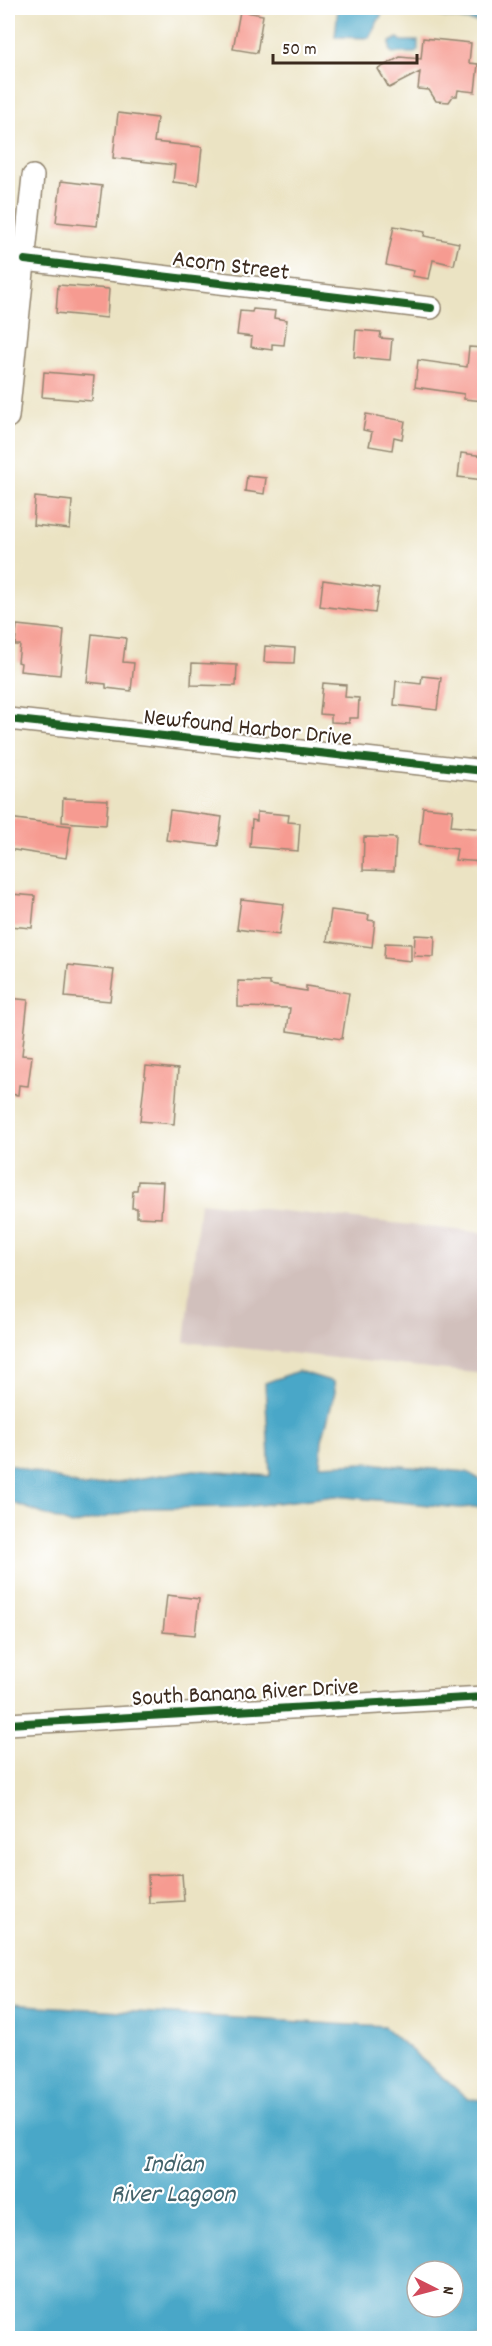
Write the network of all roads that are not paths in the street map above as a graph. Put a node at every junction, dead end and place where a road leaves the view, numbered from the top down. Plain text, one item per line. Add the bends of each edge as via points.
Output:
1 (33, 176) dead end
2 (25, 260) junction
3 (15, 296) edge
4 (431, 308) dead end
5 (8, 417) edge
6 (8, 719) edge
7 (484, 771) edge
8 (484, 1697) edge
9 (8, 1724) edge

1 - 2 street
2 - 3 street
2 - 4 street, Acorn Street
3 - 5 street
6 - 7 street, Newfound Harbor Drive
8 - 9 street, South Banana River Drive

